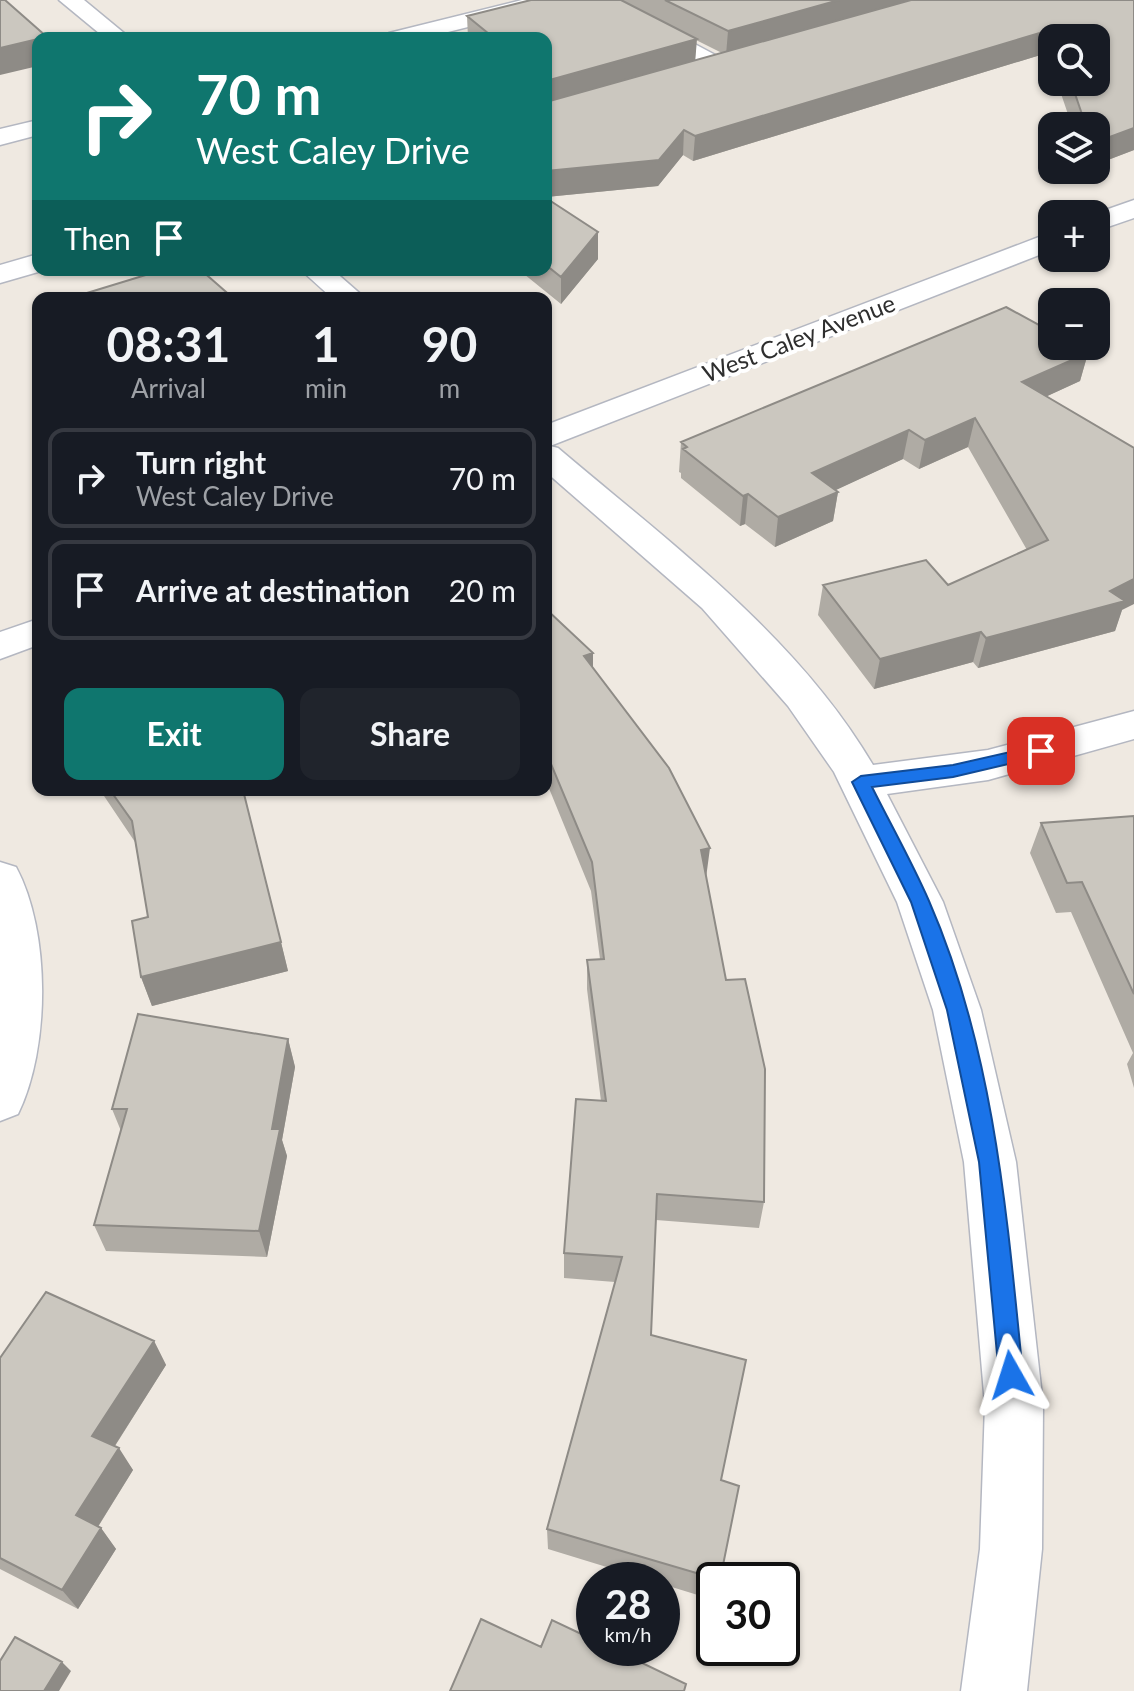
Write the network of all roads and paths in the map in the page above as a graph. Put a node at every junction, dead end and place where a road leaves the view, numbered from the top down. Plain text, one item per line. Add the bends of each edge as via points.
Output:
1 (70, 0) edge
2 (548, 0) edge
3 (595, 0) edge
4 (111, 32) edge
5 (421, 32) edge
6 (694, 74) edge
7 (32, 129) edge
8 (0, 137) edge
9 (1134, 208) edge
10 (1110, 217) edge
11 (1038, 245) edge
12 (32, 265) edge
13 (0, 274) edge
14 (322, 276) edge
15 (342, 292) edge
16 (552, 435) edge
17 (552, 460) edge
18 (32, 633) edge
19 (0, 646) edge
20 (1134, 725) edge
21 (861, 782) junction
22 (0, 879) edge
23 (0, 1099) edge
24 (994, 1691) edge

1 - 4 street
2 - 5 street
3 - 6 street via 732,63
7 - 8 street
9 - 10 street
11 - 16 street, West Caley Avenue
12 - 13 street
14 - 15 street
17 - 21 street via 715,600 802,696
18 - 19 street
20 - 21 street via 988,765
21 - 24 street via 920,902 957,1010 990,1162 1014,1405 1011,1549
22 - 23 street via 19,973 19,1013

